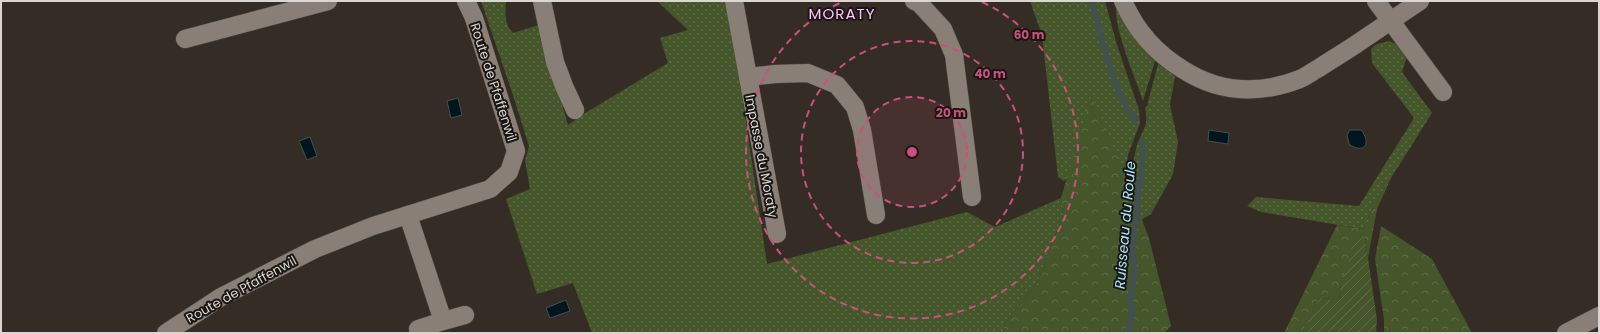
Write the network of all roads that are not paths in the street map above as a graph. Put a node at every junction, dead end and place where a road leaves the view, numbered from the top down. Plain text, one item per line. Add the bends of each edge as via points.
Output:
1 (328, 1) edge
2 (466, 1) edge
3 (542, 1) edge
4 (734, 1) edge
5 (914, 1) edge
6 (1123, 1) edge
7 (1376, 1) edge
8 (1420, 1) edge
9 (1390, 21) junction
10 (185, 39) dead end
11 (748, 77) junction
12 (1443, 92) dead end
13 (575, 110) dead end
14 (972, 197) dead end
15 (408, 215) junction
16 (876, 215) dead end
17 (777, 234) dead end
18 (465, 314) dead end
19 (1599, 316) edge
20 (443, 321) junction
21 (418, 329) dead end
22 (166, 333) edge
23 (1566, 333) edge

1 - 10 street
2 - 15 street, Route de Pfaffenwil via 474,18 516,151 509,172 490,189
3 - 13 street via 555,62
4 - 11 street, Impasse du Moraty
5 - 14 street via 943,29 954,55
6 - 9 street via 1146,39 1174,64 1192,76 1215,86 1242,90 1267,88 1301,78
7 - 9 street
8 - 9 street
9 - 12 street
11 - 16 street, Impasse du Moraty via 808,74 837,85 855,107 862,130
11 - 17 street, Impasse du Moraty
15 - 20 street
15 - 22 street, Route de Pfaffenwil via 315,249 221,297
18 - 20 street
19 - 23 street
20 - 21 street

